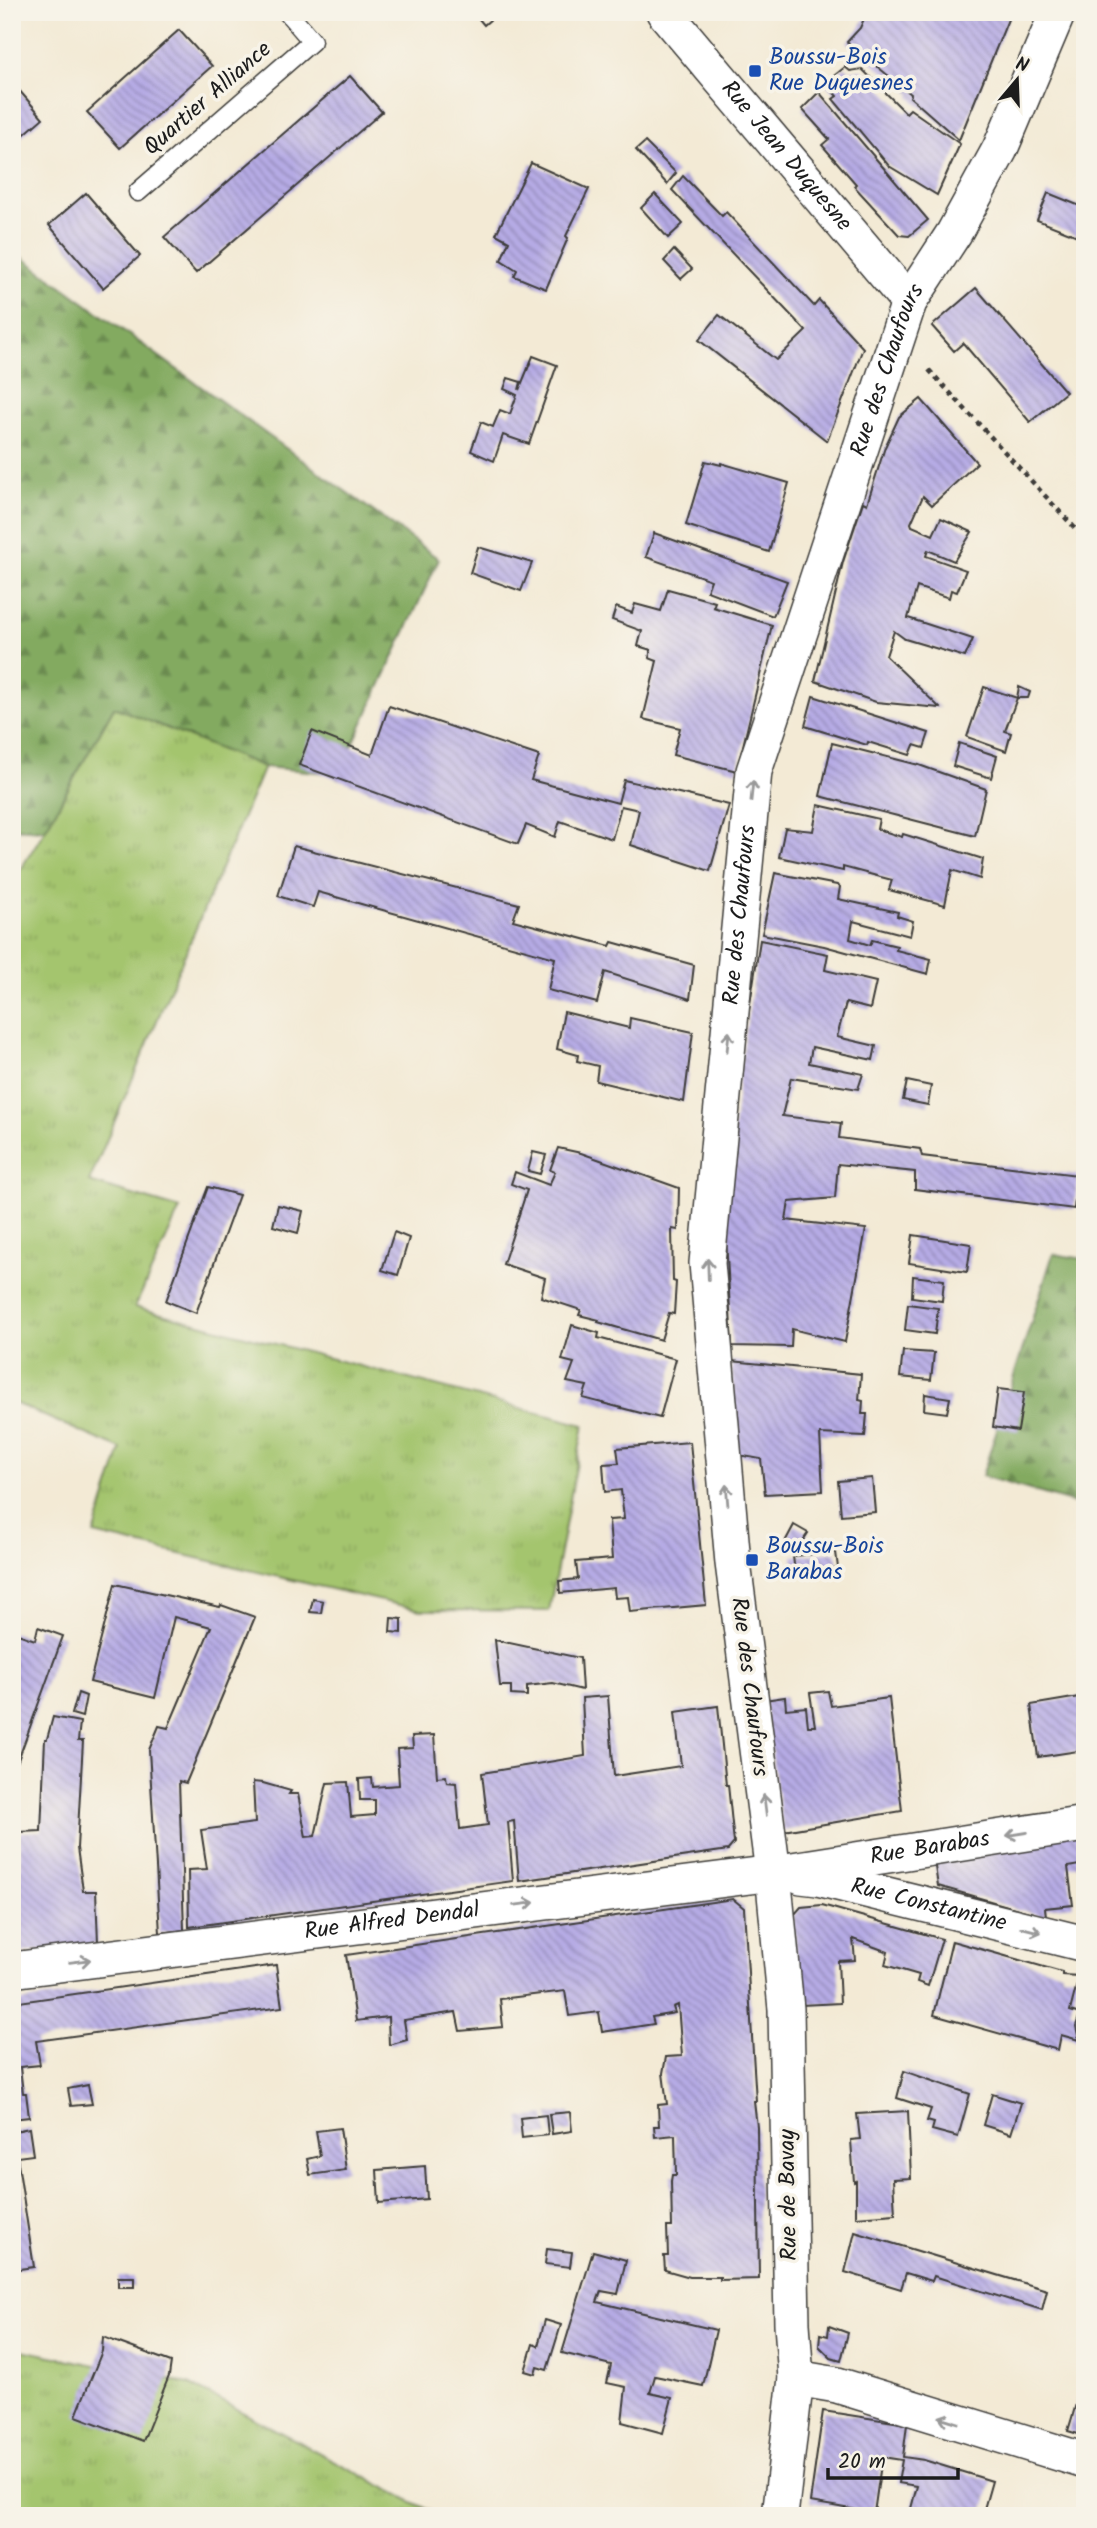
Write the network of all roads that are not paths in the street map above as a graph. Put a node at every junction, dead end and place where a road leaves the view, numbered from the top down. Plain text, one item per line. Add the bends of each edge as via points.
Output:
1 (287, 12) edge
2 (664, 12) edge
3 (1058, 12) edge
4 (138, 192) dead end
5 (909, 302) junction
6 (1085, 1824) edge
7 (773, 1873) junction
8 (1085, 1944) edge
9 (12, 1970) edge
10 (796, 2378) junction
11 (1085, 2462) edge
12 (780, 2516) edge

1 - 4 lane, Quartier Alliance via 312,41
2 - 5 street, Rue Jean Duquesne
3 - 5 street, Rue des Chaufours via 1000,149
7 -> 5 street, Rue des Chaufours via 733,1563 707,1263 754,771
6 -> 7 street, Rue Barabas
7 -> 8 street, Rue Constantine via 818,1878
9 -> 7 street, Rue Alfred Dendal
7 - 10 street, Rue de Bavay via 786,2009
11 -> 10 street via 837,2385
10 - 12 street, Rue de Bavay

